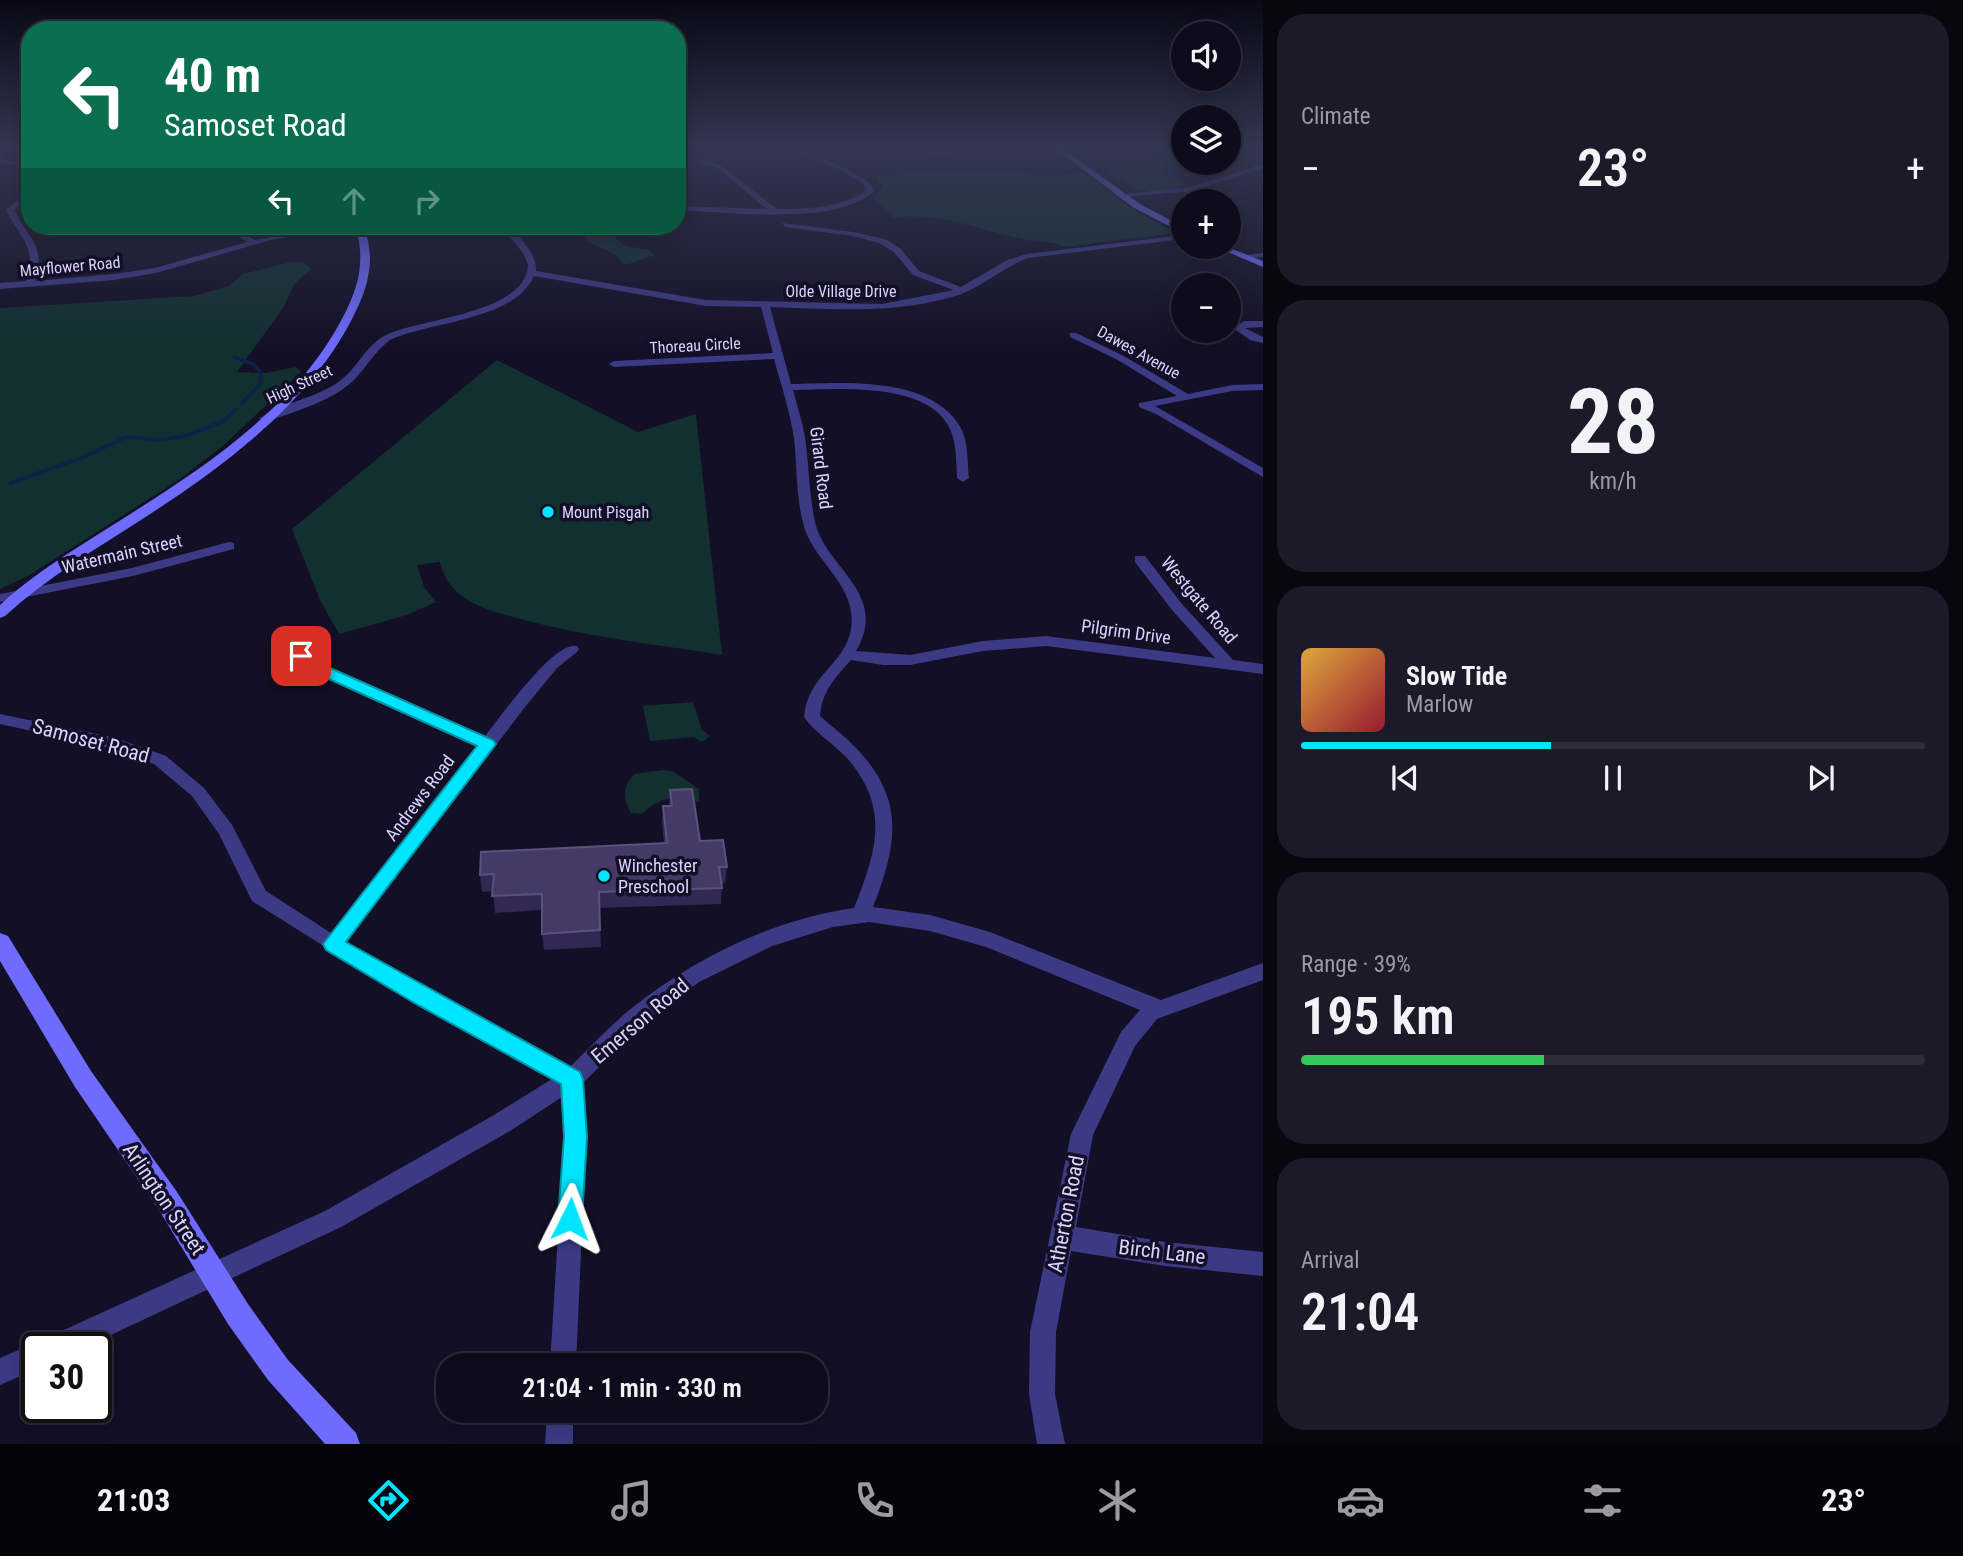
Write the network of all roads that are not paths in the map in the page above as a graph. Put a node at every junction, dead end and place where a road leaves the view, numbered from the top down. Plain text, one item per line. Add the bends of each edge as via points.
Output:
1 (785, 225) dead end
2 (28, 235) edge
3 (242, 235) edge
4 (294, 235) edge
5 (361, 235) edge
6 (512, 235) edge
7 (1171, 238) edge
8 (253, 242) junction
9 (1263, 255) edge
10 (1242, 256) joint
11 (1263, 264) edge
12 (531, 273) junction
13 (30, 283) junction
14 (0, 286) edge
15 (962, 290) junction
16 (765, 305) junction
17 (1263, 324) edge
18 (1073, 335) dead end
19 (1263, 340) edge
20 (778, 356) junction
21 (614, 364) dead end
22 (787, 387) junction
23 (1263, 387) edge
24 (1188, 398) junction
25 (264, 419) junction
26 (1263, 473) edge
27 (963, 478) dead end
28 (229, 546) dead end
29 (1140, 558) dead end
30 (22, 592) junction
31 (0, 598) edge
32 (0, 613) edge
33 (572, 649) dead end
34 (849, 655) junction
35 (301, 656) dead end
36 (1229, 665) junction
37 (1263, 668) edge
38 (0, 719) edge
39 (488, 744) junction
40 (861, 915) junction
41 (0, 942) edge
42 (333, 944) junction
43 (1263, 971) edge
44 (1161, 1009) junction
45 (572, 1079) junction
46 (1061, 1237) junction
47 (1263, 1264) edge
48 (214, 1274) junction
49 (88, 1332) edge
50 (564, 1353) edge
51 (21, 1362) edge
52 (0, 1372) edge
53 (560, 1423) edge
54 (345, 1444) edge
55 (559, 1444) edge
56 (1051, 1444) edge

1 - 15 street via 882,241 897,250 916,273
2 - 13 street via 35,254
3 - 8 street
4 - 8 street, Mayflower Road
5 - 25 main road via 367,265 350,316 323,359
6 - 12 street via 531,261
7 - 15 street, Olde Village Drive via 1027,256
8 - 13 street, Mayflower Road via 156,270
9 - 10 street
10 - 11 main road
12 - 16 street, Olde Village Drive via 683,301
12 - 25 street, High Street via 517,292 496,306 394,334 376,344 342,385
13 - 14 street, Mayflower Road
15 - 16 street, Olde Village Drive via 932,300 882,307
16 - 20 street, Girard Road
17 - 19 street via 1240,328
18 - 24 street, Dawes Avenue
20 - 21 street, Thoreau Circle
20 - 22 street, Girard Road
22 - 27 street via 870,388 929,403 948,416 957,431
22 - 34 street, Girard Road via 799,434 809,524 857,607 858,632
23 - 24 street via 1231,388
24 - 26 street via 1143,405
25 - 30 main road, High Street via 160,501
28 - 30 street, Watermain Street via 132,572
29 - 36 street, Westgate Road
30 - 31 street, High Street
30 - 32 main road
33 - 39 street, Andrews Road via 552,664
34 - 36 street, Pilgrim Drive via 910,660 984,646 1046,641
34 - 40 street, Girard Road via 817,690 811,705 812,717 871,777 883,805 888,828
35 - 39 street via 323,671
36 - 37 street, Pilgrim Drive
38 - 42 street, Samoset Road via 116,744 160,760 198,792 226,830 259,897
39 - 42 street, Andrews Road
40 - 44 street, Emerson Road via 930,923 990,940
40 - 45 street, Emerson Road via 766,940 692,976 635,1018
41 - 48 main road, Arlington Street via 83,1079
42 - 45 street, Samoset Road
43 - 44 street
44 - 46 street, Atherton Road via 1150,1013 1128,1039 1082,1134
45 - 48 street, Emerson Road via 333,1219
45 - 50 street via 575,1137
46 - 47 street, Birch Lane
46 - 56 street, Atherton Road via 1044,1332 1042,1394
48 - 49 street, Emerson Road
48 - 54 main road, Arlington Street via 278,1370
51 - 52 street
53 - 55 street

